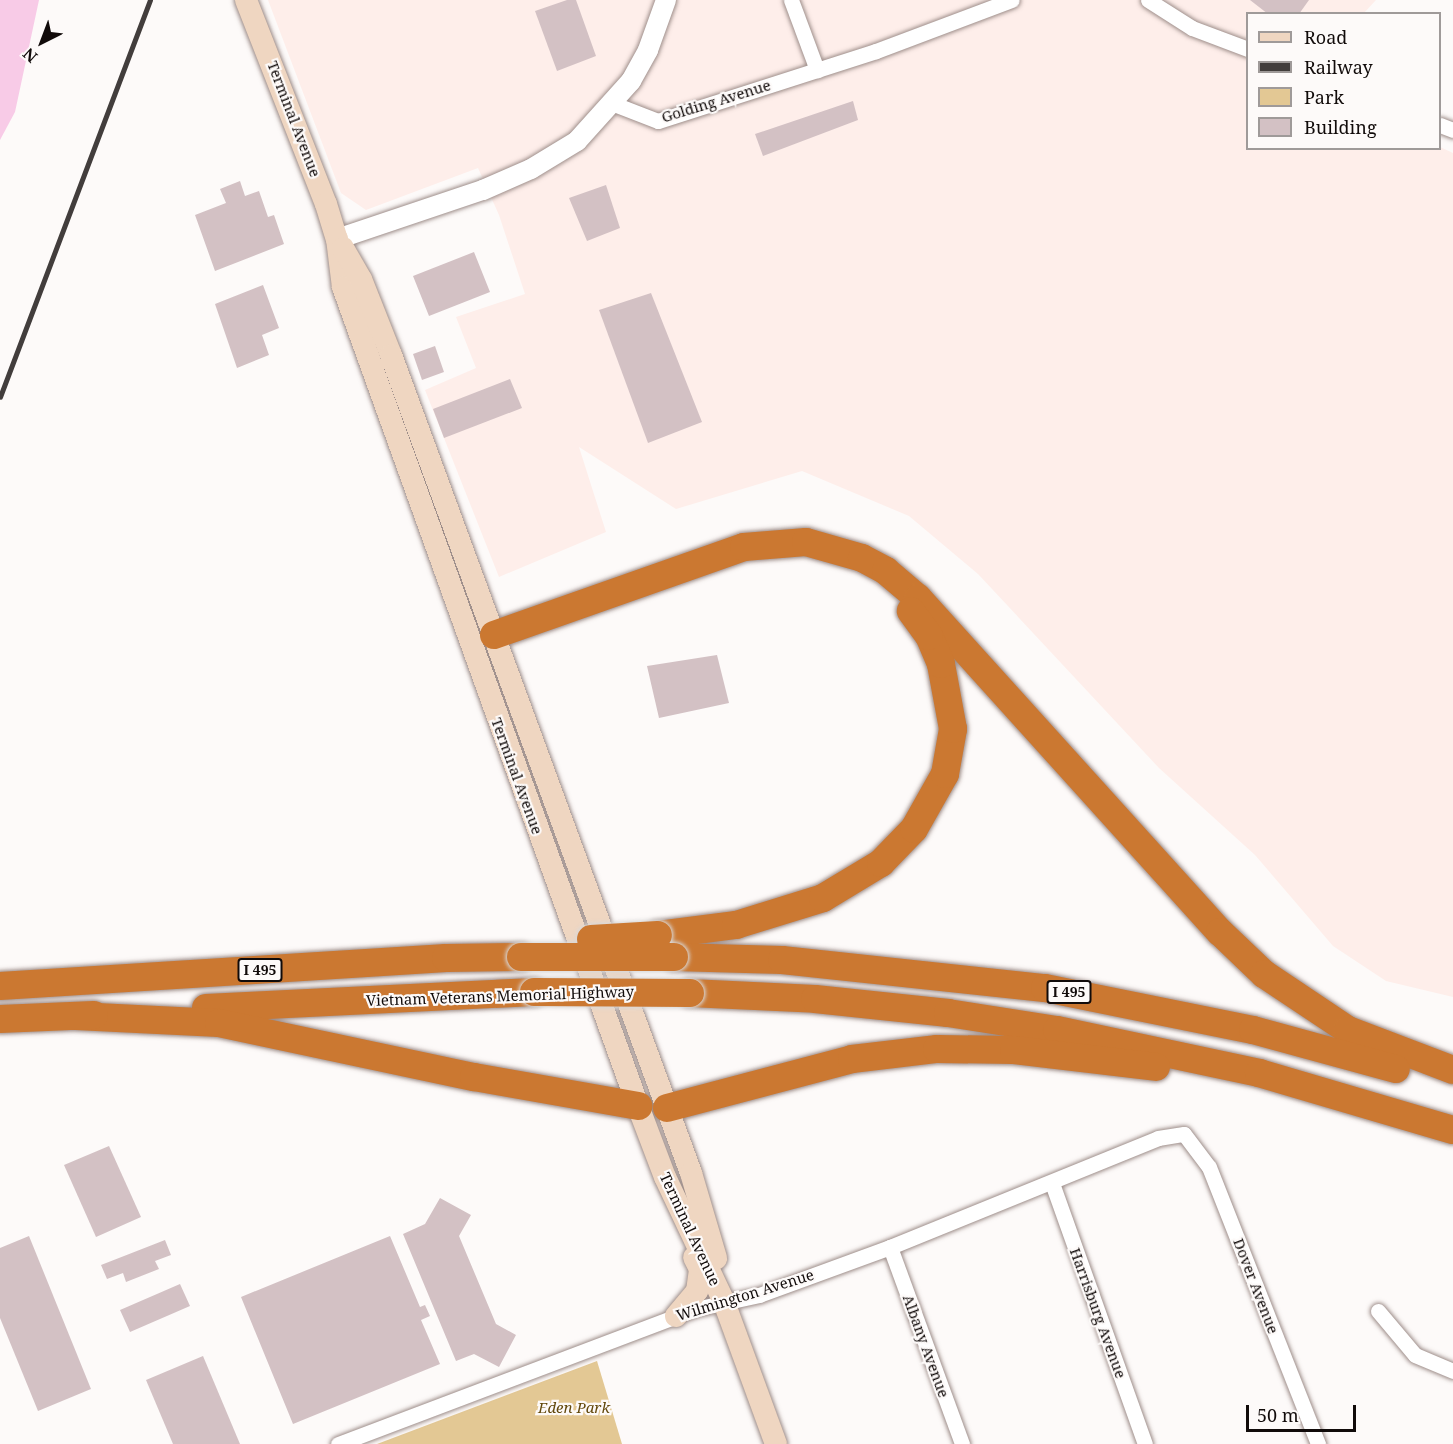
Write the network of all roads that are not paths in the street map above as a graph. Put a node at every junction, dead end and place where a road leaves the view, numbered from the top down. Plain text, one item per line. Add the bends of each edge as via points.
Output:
1 (246, 0) edge
2 (666, 0) edge
3 (791, 0) edge
4 (1012, 0) edge
5 (1148, 0) edge
6 (1246, 48) edge
7 (817, 70) junction
8 (614, 104) junction
9 (337, 239) junction
10 (488, 645) junction
11 (516, 950) junction
12 (0, 986) edge
13 (76, 1016) junction
14 (0, 1019) edge
15 (1453, 1070) edge
16 (1453, 1086) edge
17 (638, 1106) junction
18 (667, 1108) junction
19 (1392, 1110) junction
20 (1453, 1130) edge
21 (1185, 1134) joint
22 (665, 1177) junction
23 (1052, 1183) junction
24 (890, 1247) junction
25 (724, 1302) junction
26 (1378, 1311) dead end
27 (676, 1316) junction
28 (1453, 1371) edge
29 (338, 1444) edge
30 (776, 1444) edge
31 (962, 1444) edge
32 (1145, 1444) edge
33 (1318, 1444) edge

1 - 9 main road, Terminal Avenue via 277,70
2 - 8 street via 648,50
3 - 7 street
4 - 7 street, Golding Avenue
5 - 6 street via 1192,28
7 - 8 street, Golding Avenue via 658,121
8 - 9 street via 577,141 531,169
9 - 10 main road, Terminal Avenue via 361,279 391,354
10 - 11 highway, bridge via 730,566 789,555 834,562 870,578 901,600 929,636 948,687 952,742 939,789 905,841 868,872 807,905 736,925
10 - 15 highway via 744,547 806,542 861,558 886,571 918,598 1220,933 1264,974 1348,1030
10 - 17 main road, Terminal Avenue
10 - 18 main road, Terminal Avenue
11 - 12 highway, I 495 via 446,958
11 - 16 highway, I 495, bridge via 793,961 1045,988 1253,1030
13 - 14 highway, Vietnam Veterans Memorial Highway
13 - 17 highway via 237,1026 474,1077
13 - 19 highway, Vietnam Veterans Memorial Highway, bridge via 534,992 815,999 948,1013 1057,1030 1259,1072
17 - 18 main road
17 - 22 main road, Terminal Avenue
18 - 19 highway via 852,1059 937,1049 1014,1050 1137,1064
18 - 25 main road, Terminal Avenue via 694,1183 719,1269
19 - 20 highway, Vietnam Veterans Memorial Highway
21 - 23 street, Wilmington Avenue via 1158,1138
21 - 33 street, Dover Avenue via 1209,1167
22 - 25 main road, Terminal Avenue
22 - 27 main road via 700,1269 694,1298
23 - 24 street, Wilmington Avenue
23 - 32 street, Harrisburg Avenue
24 - 25 street, Wilmington Avenue via 759,1295
24 - 31 street, Albany Avenue
25 - 27 street, Wilmington Avenue
25 - 30 main road, Terminal Avenue
26 - 28 street via 1415,1355
27 - 29 street, Wilmington Avenue

